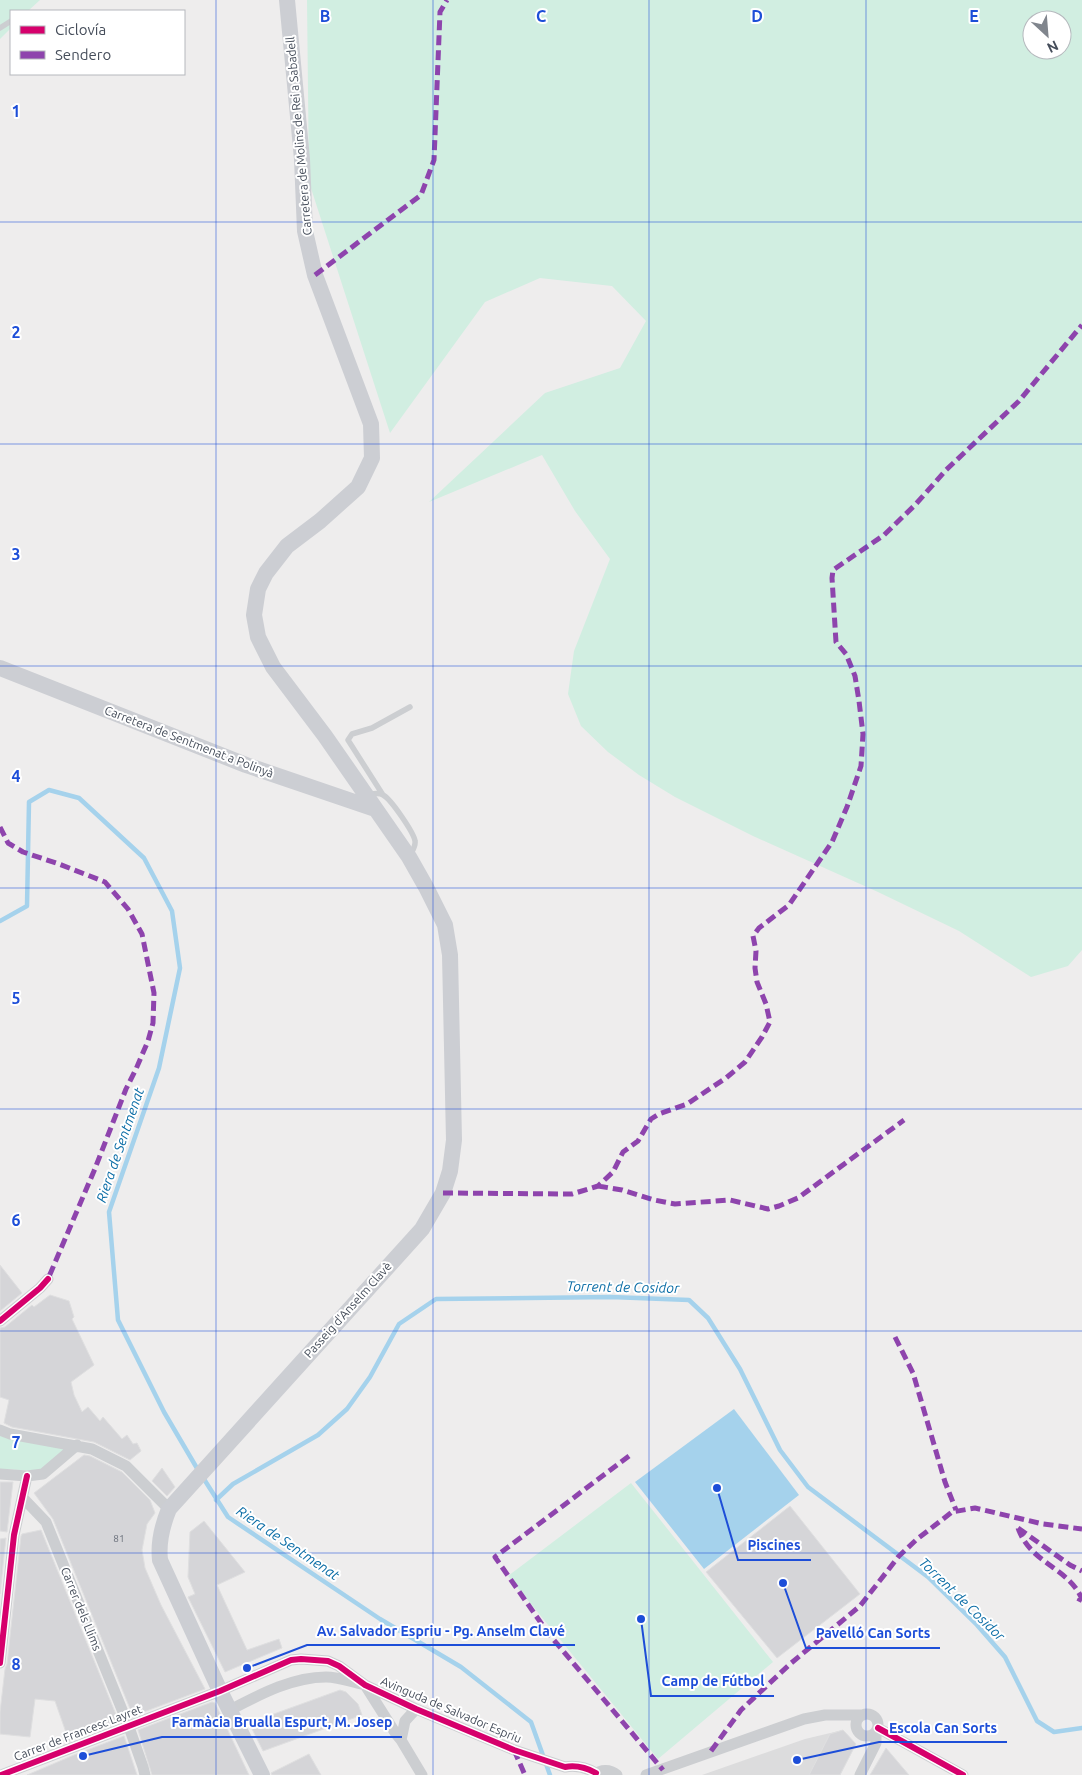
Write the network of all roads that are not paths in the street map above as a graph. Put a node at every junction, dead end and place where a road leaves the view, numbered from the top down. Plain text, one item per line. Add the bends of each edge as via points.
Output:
1 (287, 0) edge
2 (2, 669) edge
3 (410, 707) dead end
4 (374, 800) junction
5 (48, 1279) dead end
6 (0, 1321) edge
7 (0, 1430) edge
8 (78, 1446) junction
9 (0, 1474) edge
10 (27, 1476) junction
11 (23, 1498) junction
12 (169, 1509) junction
13 (311, 1659) junction
14 (0, 1663) edge
15 (312, 1678) junction
16 (365, 1685) junction
17 (220, 1691) junction
18 (416, 1709) junction
19 (230, 1710) junction
20 (833, 1715) junction
21 (863, 1715) junction
22 (129, 1727) junction
23 (857, 1730) junction
24 (877, 1730) junction
25 (401, 1740) junction
26 (567, 1771) edge
27 (595, 1774) edge
28 (0, 1775) edge
29 (145, 1775) edge
30 (262, 1775) edge
31 (422, 1775) edge
32 (617, 1775) edge
33 (649, 1775) edge
34 (860, 1775) edge
35 (963, 1775) edge

1 - 4 main road, Carretera de Molins de Rei a Sabadell via 302,159 305,231 315,275 371,424 372,458 358,487 287,546 266,573 258,589 254,615 258,637 273,667
2 - 4 main road, Carretera de Sentmenat a Polinyà via 246,765
3 - 4 lane via 372,728 352,734 348,740
4 - 12 main road, Passeig d'Anselm Clavè via 442,916 450,955 454,1140 450,1171 440,1200 422,1229
5 - 6 street
7 - 8 street
8 - 10 street via 43,1474
8 - 12 street via 92,1449 126,1466
9 - 10 street
10 - 11 street
11 - 14 street via 14,1535
11 - 22 street, Carrer dels Llims via 46,1522
12 - 17 main road, Passeig d'Anselm Clavè via 161,1533 160,1560
13 - 15 street
13 - 16 street, Avinguda de Salvador Espriu via 339,1666
13 - 17 street, Avinguda de Salvador Espriu via 291,1660
15 - 16 street, Avinguda de Salvador Espriu via 328,1677
15 - 19 street, Avinguda de Salvador Espriu via 296,1681
16 - 18 street, Avinguda de Salvador Espriu
16 - 25 street
17 - 19 main road, Passeig d'Anselm Clavè
17 - 22 street, Carrer de Francesc Layret
18 - 25 street via 406,1721
18 - 26 street, Avinguda de Salvador Espriu
19 - 30 main road, Passeig d'Anselm Clavè
20 - 21 street
20 - 23 street
20 - 33 street via 804,1718
21 - 23 street via 857,1721
21 - 24 street via 875,1717 879,1724
22 - 28 street, Carrer de Francesc Layret
22 - 29 street, Carrer dels Llims
23 - 24 street via 868,1736
24 - 34 street via 876,1743
24 - 35 street
25 - 31 street
26 - 27 street, Avinguda de Salvador Espriu via 572,1766
27 - 32 street, Avinguda de Salvador Espriu via 603,1770

